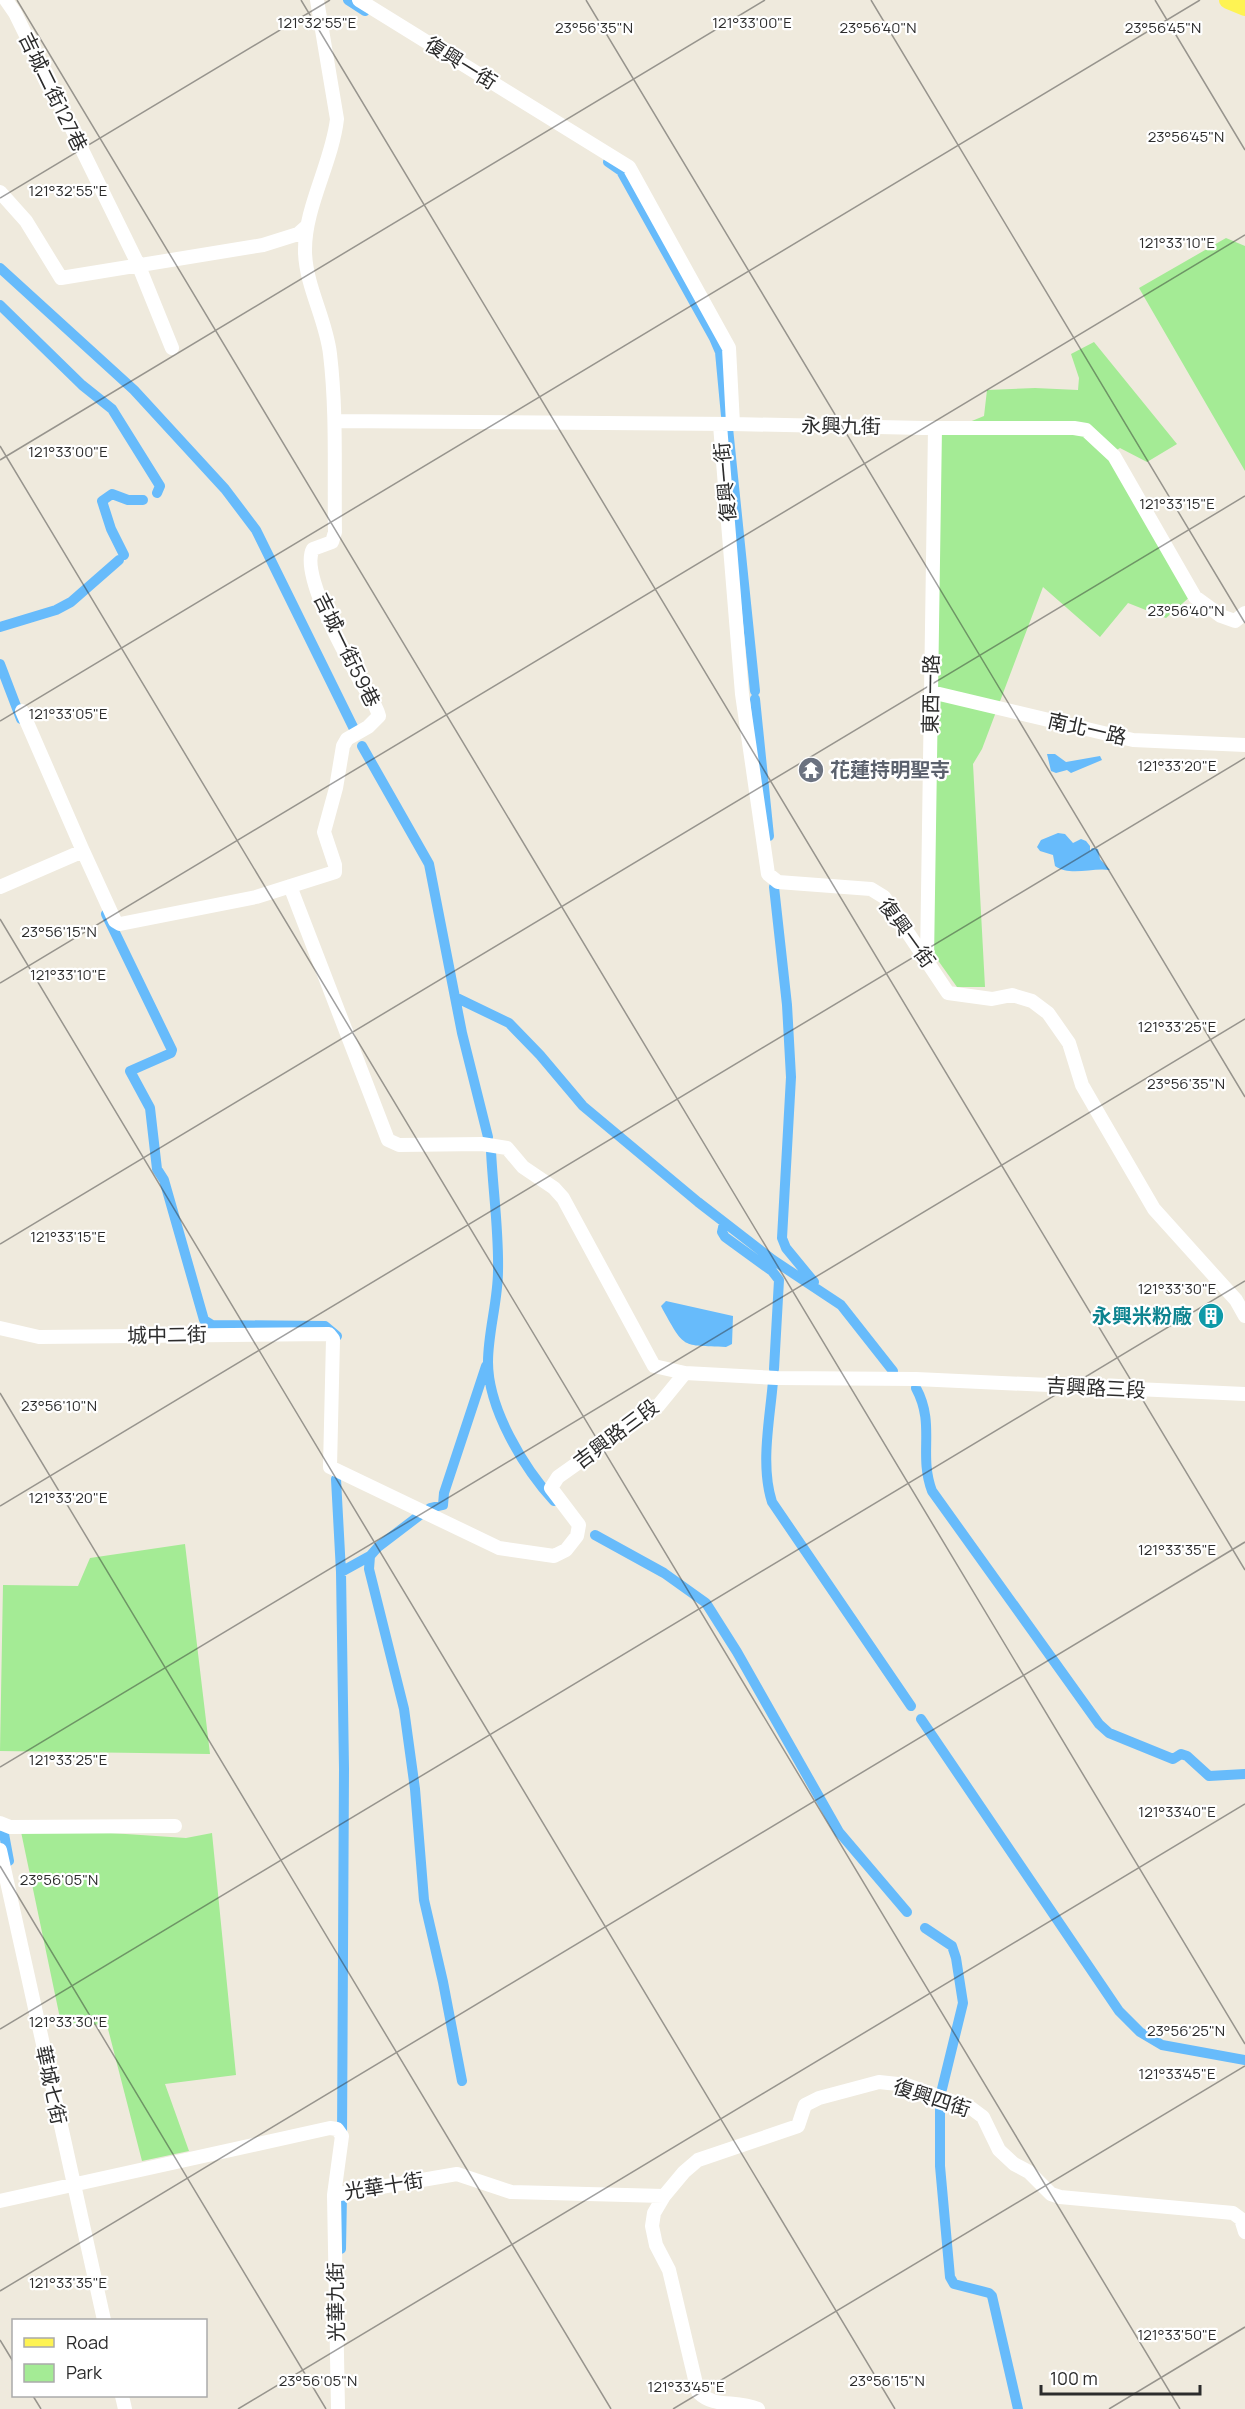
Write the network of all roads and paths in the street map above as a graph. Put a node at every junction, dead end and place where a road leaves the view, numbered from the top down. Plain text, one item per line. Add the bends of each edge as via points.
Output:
1 (6, 0) edge
2 (317, 0) edge
3 (358, 0) edge
4 (1228, 0) edge
5 (1245, 7) edge
6 (0, 192) edge
7 (307, 226) junction
8 (138, 264) junction
9 (172, 348) dead end
10 (335, 421) junction
11 (727, 424) junction
12 (935, 428) junction
13 (1245, 613) edge
14 (931, 692) junction
15 (22, 711) dead end
16 (1245, 745) edge
17 (82, 851) junction
18 (290, 886) junction
19 (0, 887) edge
20 (927, 960) junction
21 (1245, 1316) edge
22 (0, 1328) edge
23 (333, 1339) joint
24 (685, 1373) junction
25 (1245, 1395) edge
26 (0, 1823) edge
27 (175, 1826) dead end
28 (0, 1850) edge
29 (73, 2184) junction
30 (334, 2195) junction
31 (664, 2196) junction
32 (0, 2201) edge
33 (1245, 2232) edge
34 (104, 2319) edge
35 (338, 2409) edge
36 (758, 2409) edge

1 - 8 street, 吉城二街127巷
2 - 7 street, 吉城一街59巷 via 337,119 335,139
3 - 11 street, 復興一街 via 629,167 729,348
4 - 5 main road
6 - 8 street via 26,221 61,278
7 - 8 street via 298,234 272,243
7 - 10 street, 吉城一街59巷 via 306,263 330,351
8 - 9 street, 吉城二街127巷
10 - 11 street, 永興九街
10 - 18 street, 吉城一街59巷 via 335,532 332,542 313,549 309,556 315,589 379,716 342,746 324,832 335,872
11 - 12 street, 永興九街
11 - 20 street, 復興一街 via 742,694 768,873 778,882 871,889 884,897
12 - 13 street, 永興九街 via 1086,430 1114,456 1195,597 1234,621
12 - 14 street, 東西一路
14 - 16 street, 南北一路 via 1133,740
14 - 20 street, 東西一路
15 - 17 street
17 - 18 street, 吉城一街59巷 via 115,921 120,924 256,897
17 - 19 street
18 - 24 street via 388,1140 399,1145 482,1144 507,1148 523,1167 555,1188 563,1198 654,1366
20 - 21 street, 復興一街 via 948,993 992,999 1012,995 1032,1001 1048,1013 1068,1043 1083,1085 1154,1209 1236,1300
22 - 23 street, 城中二街 via 39,1337 329,1334
23 - 24 street, 吉興路三段 via 330,1467 500,1548 554,1556 566,1550 577,1536 579,1524 552,1485 658,1406
24 - 25 street, 吉興路三段 via 916,1379
26 - 27 street via 10,1827
28 - 29 street, 華城七街
29 - 30 street, 光華十街 via 330,2128 337,2129 342,2136
29 - 32 street, 光華十街
29 - 34 street, 華城七街
30 - 31 street, 光華十街 via 457,2174 511,2192
30 - 35 street, 光華九街
31 - 33 street, 復興四街 via 698,2160 798,2126 805,2105 819,2098 879,2082 907,2085 971,2108 983,2117 999,2150 1051,2194 1233,2212 1241,2219
31 - 36 street, 復興四街 via 652,2226 656,2245 669,2270 698,2392 712,2406

